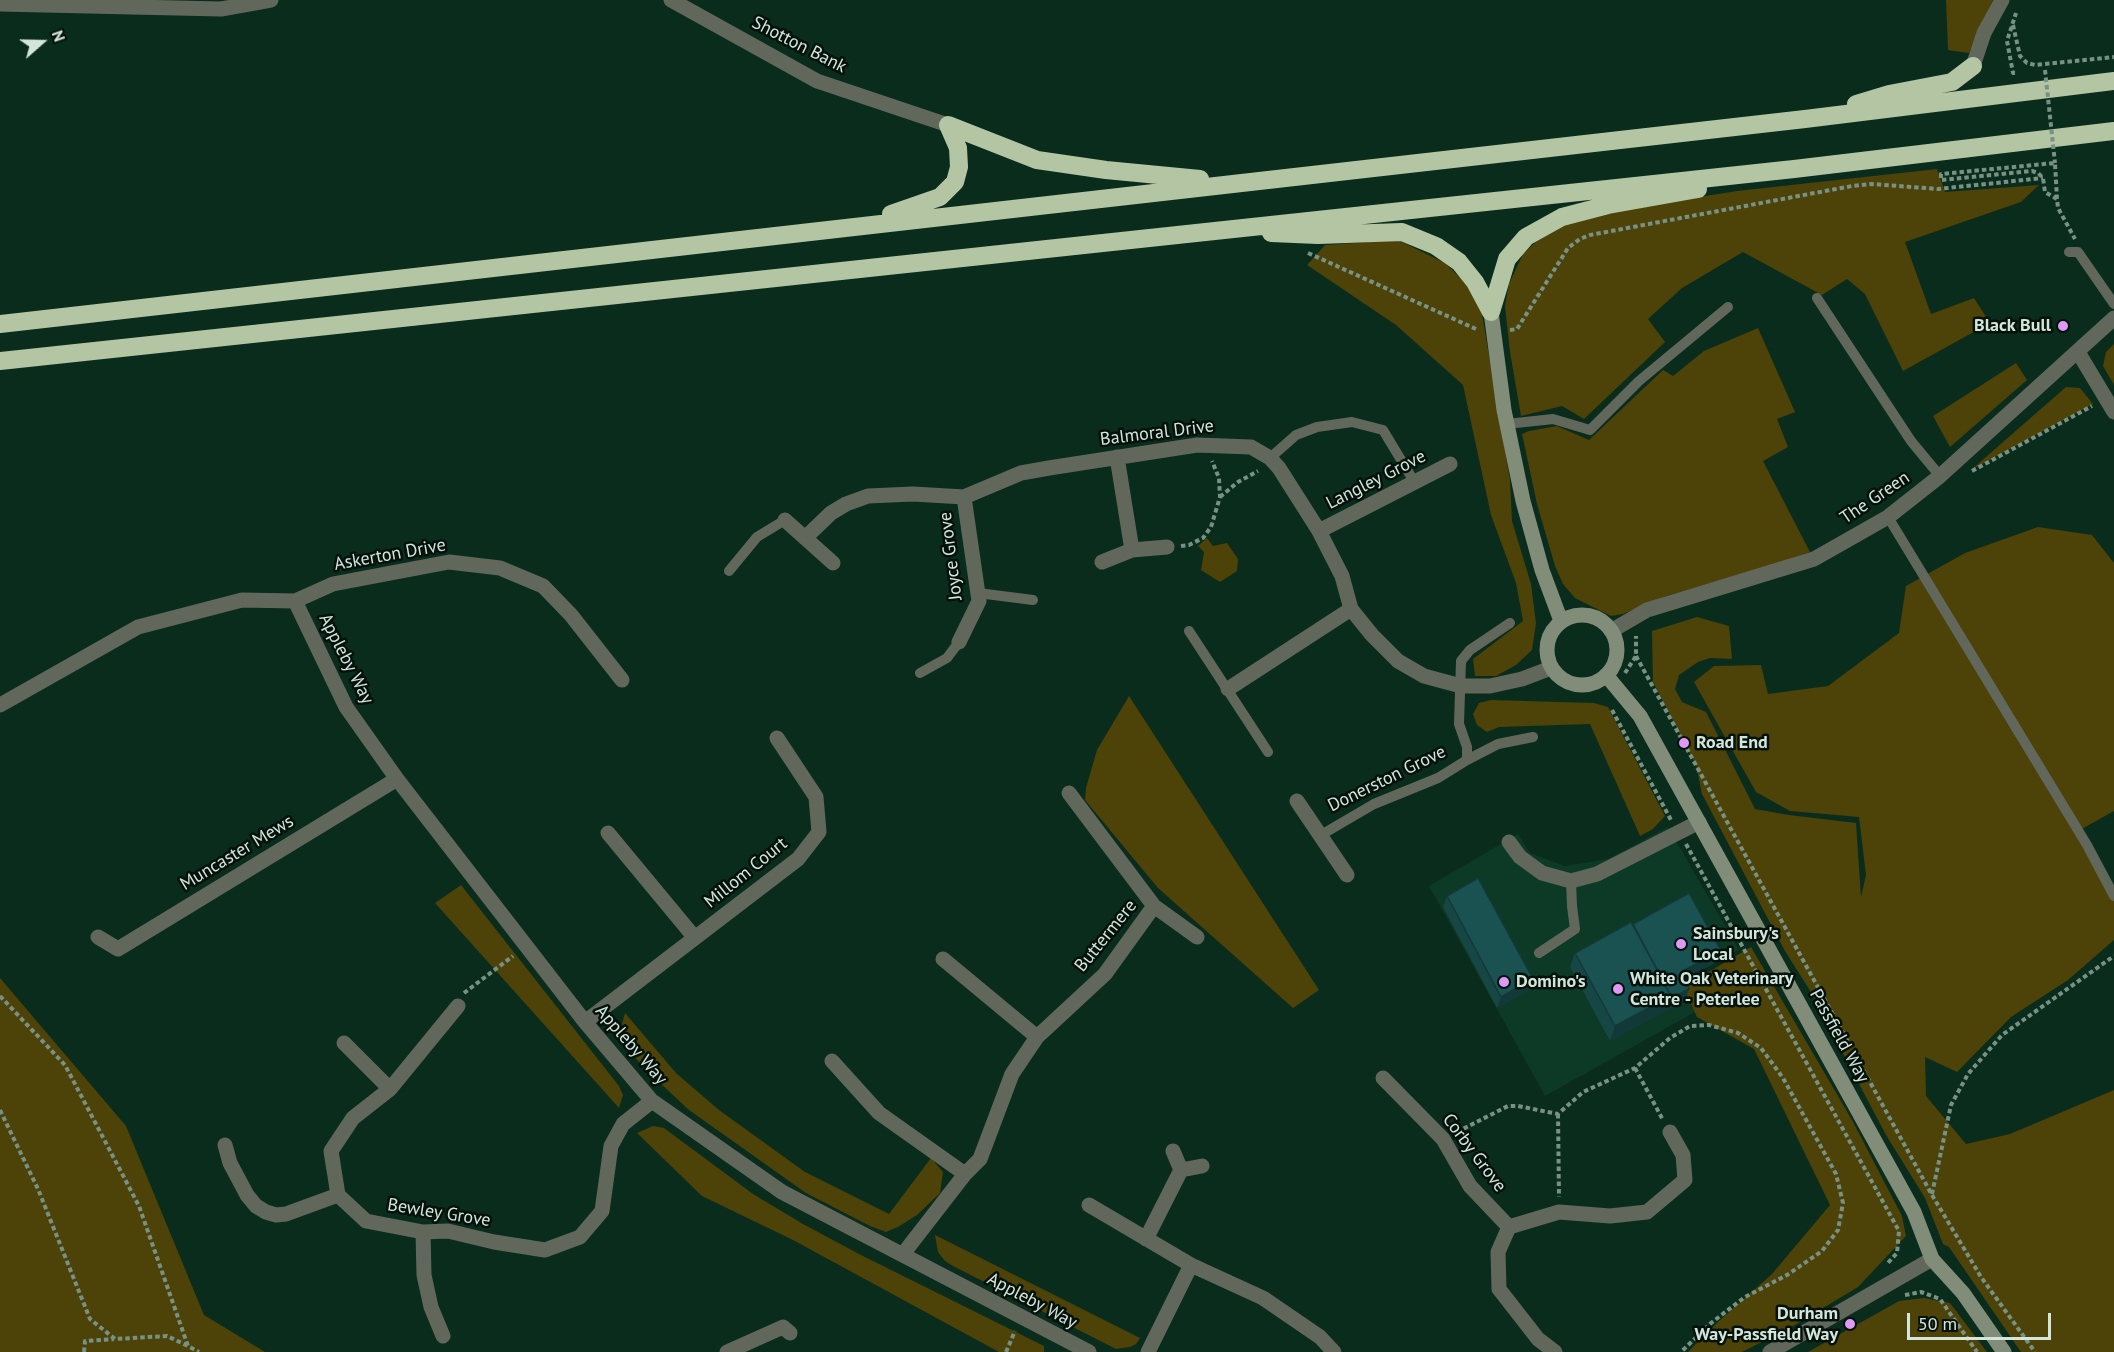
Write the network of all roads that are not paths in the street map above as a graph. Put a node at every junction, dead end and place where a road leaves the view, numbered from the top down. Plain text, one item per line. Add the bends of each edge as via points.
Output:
1 (271, 0) edge
2 (671, 0) edge
3 (2002, 0) edge
4 (0, 4) edge
5 (1973, 66) joint
6 (2114, 81) edge
7 (1805, 119) junction
8 (948, 125) junction
9 (2114, 131) edge
10 (1794, 169) junction
11 (1239, 182) junction
12 (859, 225) junction
13 (1206, 230) junction
14 (2074, 252) road end
15 (1817, 297) dead end
16 (2114, 304) edge
17 (1728, 307) dead end
18 (1491, 312) junction
19 (2114, 318) edge
20 (0, 324) edge
21 (2078, 352) junction
22 (0, 361) edge
23 (2110, 405) edge
24 (1507, 423) junction
25 (1118, 457) junction
26 (1274, 463) junction
27 (1450, 464) dead end
28 (1940, 476) junction
29 (1414, 483) junction
30 (964, 497) junction
31 (1888, 517) junction
32 (785, 520) joint
33 (1319, 531) junction
34 (805, 538) junction
35 (1167, 547) road end
36 (1132, 550) junction
37 (1102, 562) dead end
38 (833, 563) dead end
39 (729, 571) dead end
40 (978, 593) junction
41 (1032, 600) dead end
42 (296, 602) junction
43 (1352, 609) junction
44 (1561, 621) junction
45 (1510, 623) dead end
46 (1189, 631) dead end
47 (1611, 631) junction
48 (959, 642) joint
49 (1551, 668) junction
50 (920, 672) dead end
51 (1606, 675) junction
52 (622, 680) dead end
53 (1461, 686) junction
54 (1228, 689) junction
55 (0, 705) edge
56 (1533, 737) dead end
57 (777, 738) dead end
58 (1268, 752) dead end
59 (1467, 760) junction
60 (397, 779) junction
61 (1069, 793) dead end
62 (1297, 801) dead end
63 (1699, 822) junction
64 (608, 833) dead end
65 (1321, 835) junction
66 (1509, 842) dead end
67 (1347, 874) dead end
68 (2109, 874) edge
69 (1571, 881) junction
70 (2114, 896) edge
71 (1154, 906) junction
72 (1197, 937) dead end
73 (98, 938) dead end
74 (695, 938) junction
75 (1539, 953) dead end
76 (944, 959) dead end
77 (458, 1006) road end
78 (585, 1022) junction
79 (1037, 1037) junction
80 (344, 1043) dead end
81 (832, 1061) dead end
82 (1383, 1078) dead end
83 (390, 1089) junction
84 (652, 1101) junction
85 (1670, 1132) road end
86 (225, 1145) dead end
87 (1173, 1151) dead end
88 (1202, 1166) dead end
89 (1181, 1170) junction
90 (965, 1174) junction
91 (338, 1195) junction
92 (1089, 1206) dead end
93 (1509, 1227) junction
94 (423, 1232) junction
95 (1146, 1239) junction
96 (903, 1254) junction
97 (1932, 1259) junction
98 (1191, 1265) junction
99 (790, 1334) dead end
100 (443, 1336) dead end
101 (1080, 1350) edge
102 (727, 1352) edge
103 (1148, 1352) edge
104 (1334, 1352) edge
105 (1555, 1352) edge
106 (1770, 1352) edge
107 (2004, 1352) edge

1 - 4 street via 221,9
2 - 8 street, Shotton Bank via 817,81
3 - 5 street via 1984,33
5 - 7 highway via 1952,82 1889,94
6 - 7 highway
7 - 11 highway
8 - 11 highway via 1036,160
8 - 12 highway via 958,148 956,182 940,197
9 - 10 highway
10 - 13 highway
10 - 18 highway via 1562,217 1526,237 1507,259
11 - 12 highway
12 - 20 highway
13 - 18 highway via 1318,235 1402,232 1436,246 1459,262
13 - 22 highway
14 - 16 lane
15 - 28 lane via 1911,441
17 - 24 lane via 1648,373 1590,430 1553,418
18 - 24 street
19 - 21 street, The Green
21 - 23 street
21 - 28 street, The Green
24 - 44 street via 1523,501
25 - 26 street, Balmoral Drive via 1197,445 1251,447
25 - 30 street, Balmoral Drive via 1021,473
25 - 36 street
26 - 29 lane via 1296,435 1317,427 1353,422 1383,430
26 - 33 street
27 - 29 street, Langley Grove
28 - 31 street, The Green
29 - 33 street, Langley Grove
30 - 34 street, Balmoral Drive via 868,496 831,513
30 - 40 street, Joyce Grove
31 - 47 street, The Green via 1814,559 1647,610
31 - 68 lane
32 - 34 street
32 - 39 lane via 757,537
33 - 43 street
34 - 38 street
35 - 36 street
36 - 37 street
40 - 41 lane
40 - 48 street, Joyce Grove via 979,601
42 - 52 street, Askerton Drive via 333,584 449,562 500,568 543,586 572,615
42 - 55 street, Askerton Drive via 242,600 138,627
42 - 60 street, Appleby Way via 346,707
43 - 53 street via 1398,661 1424,676
43 - 54 street
44 - 47 street via 1584,615 1604,623
44 - 49 street via 1548,641
45 - 53 lane, Donerston Grove via 1470,650 1461,661
46 - 54 lane
47 - 51 street via 1617,655
48 - 50 lane via 947,658
49 - 51 street via 1563,681 1580,686
49 - 53 street via 1490,686
51 - 63 street, Passfield Way via 1640,716
53 - 59 lane, Donerston Grove via 1460,724
54 - 58 lane
56 - 59 lane via 1498,744
57 - 74 street, Millom Court via 816,797 819,832 798,859
59 - 65 lane, Donerston Grove via 1438,778 1374,804
60 - 73 street, Muncaster Mews via 118,948
60 - 78 street, Appleby Way
61 - 71 street, Buttermere
62 - 65 street, Donerston Grove
63 - 69 street via 1597,874
63 - 97 street, Passfield Way via 1914,1212
64 - 74 street
65 - 67 street, Donerston Grove
66 - 69 street via 1520,857 1542,873
68 - 70 lane
69 - 75 lane via 1575,929
71 - 72 street
71 - 79 street, Buttermere via 1105,974
74 - 78 street, Millom Court
76 - 79 street
77 - 83 street
78 - 84 street, Appleby Way
79 - 90 street, Buttermere via 1012,1074 980,1159
80 - 83 street
81 - 90 street via 879,1113
82 - 93 street, Corby Grove via 1443,1138 1470,1186
83 - 91 street via 353,1118 331,1151
84 - 94 street, Bewley Grove via 623,1124 611,1146 602,1211 580,1237 545,1250 448,1232
84 - 96 street, Appleby Way via 782,1192
85 - 93 street via 1683,1155 1685,1180 1647,1212 1610,1216 1559,1212
86 - 91 street via 247,1195 266,1212 286,1214
87 - 89 street
88 - 89 street
89 - 95 street
90 - 96 street, Buttermere
91 - 94 street, Bewley Grove via 366,1221
92 - 95 street
93 - 105 street via 1498,1252 1499,1289 1538,1339
94 - 100 street via 424,1275 430,1307
95 - 98 street
96 - 101 street, Appleby Way
97 - 106 street
97 - 107 street, Passfield Way via 1963,1293
98 - 103 street
98 - 104 street via 1263,1298 1320,1337
99 - 102 street via 783,1327

